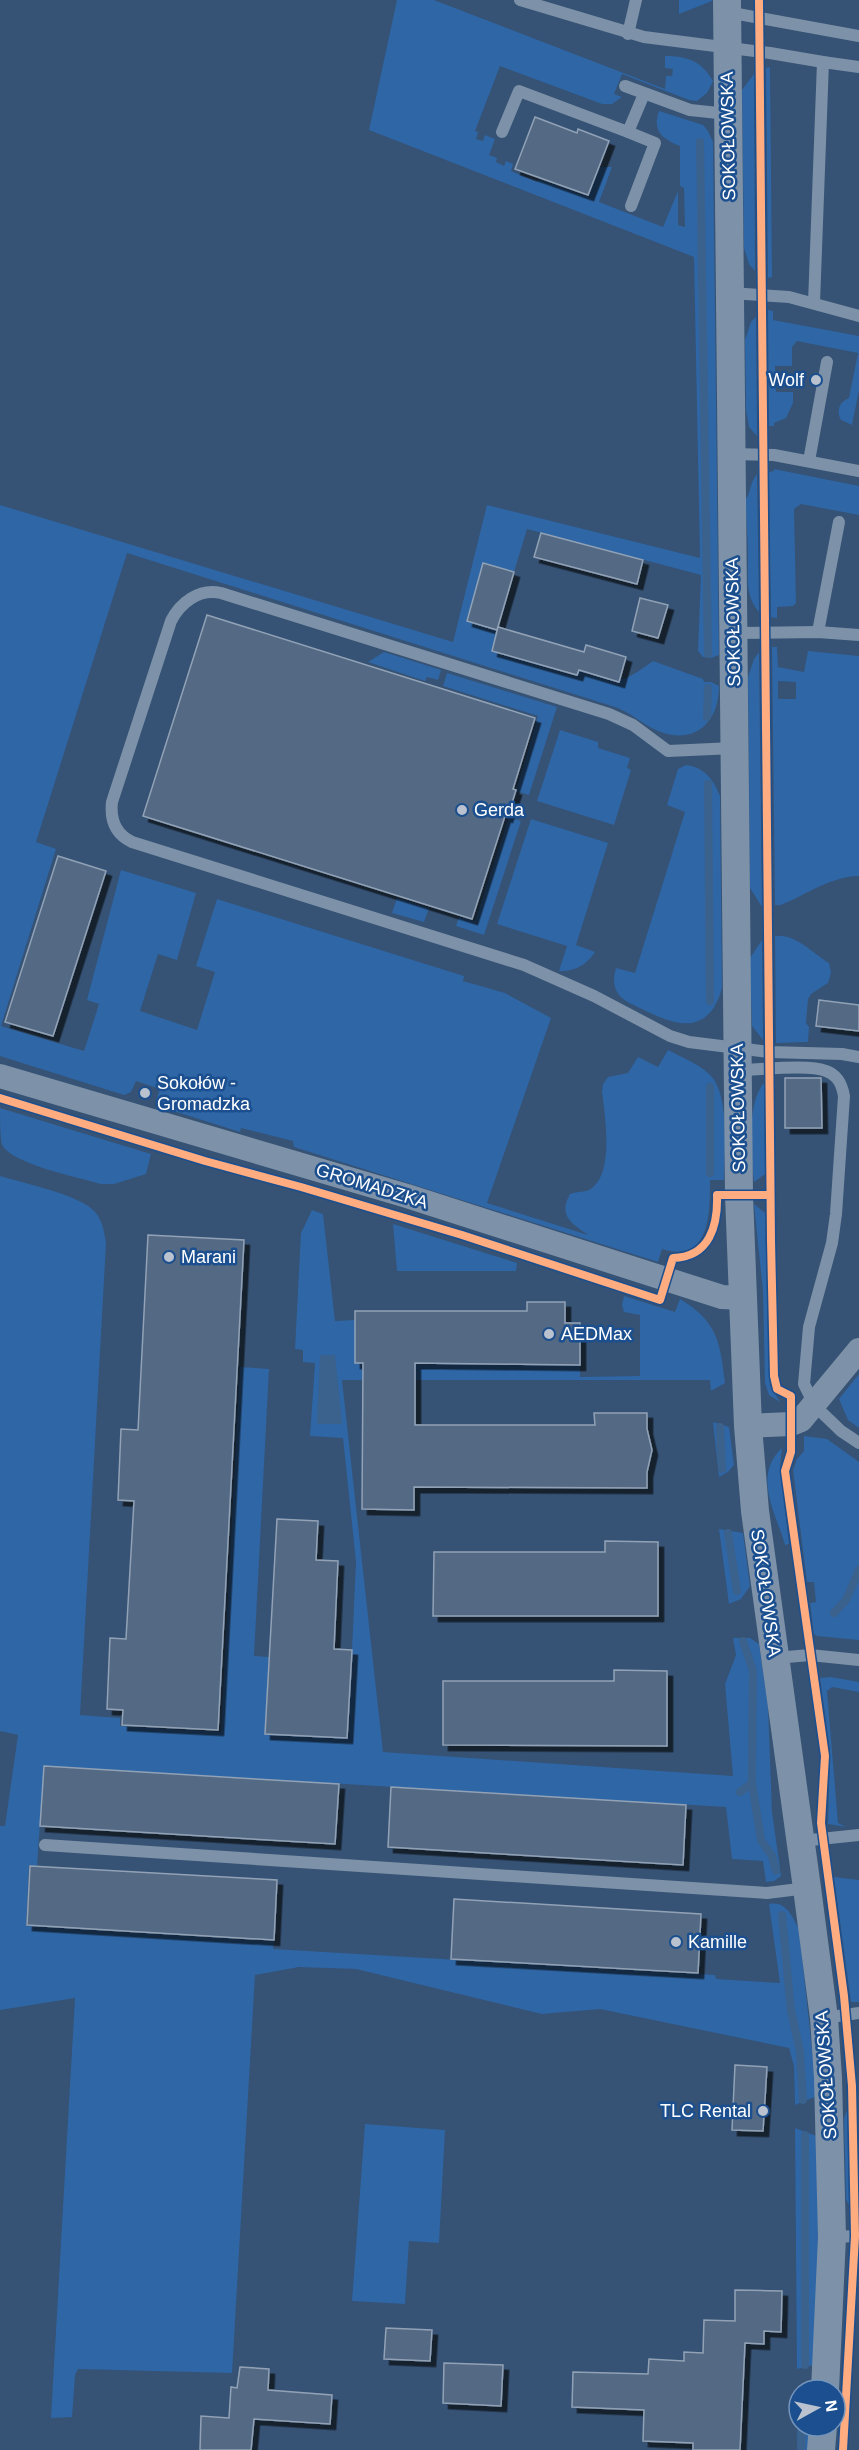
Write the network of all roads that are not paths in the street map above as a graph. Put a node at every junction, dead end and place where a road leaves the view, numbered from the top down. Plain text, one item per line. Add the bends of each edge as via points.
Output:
1 (520, 0) edge
2 (636, 0) edge
3 (727, 6) edge
4 (628, 34) junction
5 (859, 36) edge
6 (727, 47) junction
7 (823, 62) junction
8 (859, 68) edge
9 (625, 86) dead end
10 (644, 94) junction
11 (728, 114) junction
12 (502, 132) dead end
13 (628, 132) junction
14 (631, 206) dead end
15 (730, 293) junction
16 (814, 303) junction
17 (859, 316) edge
18 (827, 362) dead end
19 (731, 453) junction
20 (809, 461) junction
21 (859, 471) edge
22 (839, 522) dead end
23 (818, 632) junction
24 (733, 633) junction
25 (859, 635) edge
26 (734, 748) junction
27 (859, 1057) edge
28 (737, 1059) junction
29 (0, 1076) edge
30 (742, 1299) junction
31 (859, 1350) edge
32 (815, 1406) junction
33 (748, 1426) junction
34 (859, 1443) edge
35 (775, 1658) junction
36 (859, 1660) edge
37 (859, 1836) edge
38 (801, 1841) junction
39 (45, 1845) dead end
40 (807, 1888) junction
41 (859, 2013) edge
42 (824, 2018) junction
43 (846, 2237) edge
44 (827, 2378) edge

1 - 4 lane
2 - 4 lane
3 - 5 lane
3 - 6 street, SOKOŁOWSKA
4 - 6 lane
6 - 7 lane
6 - 11 street, SOKOŁOWSKA
7 - 8 lane
7 - 16 lane
9 - 10 lane
10 - 11 lane via 694,111
10 - 13 lane
11 - 15 street, SOKOŁOWSKA
12 - 13 lane via 519,91
13 - 14 lane via 655,143
15 - 16 lane via 781,296
15 - 19 street, SOKOŁOWSKA
16 - 17 lane
18 - 20 lane
19 - 20 lane
19 - 24 street, SOKOŁOWSKA
20 - 21 lane
22 - 23 lane
23 - 24 lane
23 - 25 lane
24 - 26 street, SOKOŁOWSKA
26 - 28 street, SOKOŁOWSKA
26 - 28 lane via 668,751 633,725 609,714 208,591 186,601 171,621 111,810 117,831 132,842 484,951 541,972 670,1036
27 - 28 lane via 842,1054
28 - 30 street, SOKOŁOWSKA
28 - 32 lane via 825,1070 843,1088 836,1214 809,1327 804,1384
29 - 30 street, GROMADZKA via 396,1192 722,1297
30 - 33 street, SOKOŁOWSKA
31 - 32 street
32 - 33 street via 796,1423
32 - 34 lane
33 - 35 street, SOKOŁOWSKA
35 - 36 lane via 810,1655
35 - 38 street, SOKOŁOWSKA
37 - 38 lane
38 - 40 street, SOKOŁOWSKA
39 - 40 lane via 767,1893
40 - 42 street, SOKOŁOWSKA
41 - 42 lane
42 - 43 street, SOKOŁOWSKA via 831,2129
43 - 44 street, SOKOŁOWSKA

